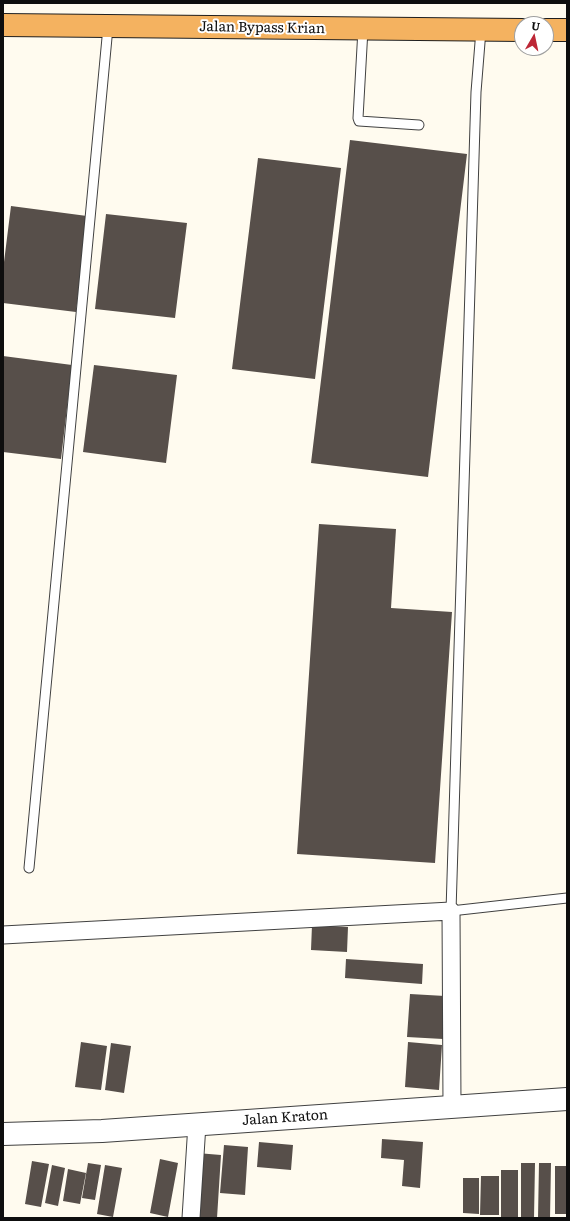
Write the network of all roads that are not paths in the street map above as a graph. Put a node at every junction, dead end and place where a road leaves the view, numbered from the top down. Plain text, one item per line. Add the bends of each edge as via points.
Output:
1 (3, 24) edge
2 (108, 27) junction
3 (363, 30) junction
4 (480, 30) junction
5 (514, 30) edge
6 (554, 30) edge
7 (567, 30) edge
8 (419, 124) dead end
9 (29, 868) dead end
10 (567, 898) edge
11 (451, 911) junction
12 (3, 935) edge
13 (567, 1099) edge
14 (452, 1106) junction
15 (197, 1124) junction
16 (3, 1134) edge
17 (191, 1218) edge

1 - 2 highway, Jalan Bypass Krian
2 - 3 highway, Jalan Bypass Krian
2 - 9 lane
3 - 4 highway, Jalan Bypass Krian
3 - 8 lane via 358,118 360,121
4 - 5 highway, Jalan Bypass Krian
4 - 11 lane
6 - 7 highway
10 - 11 lane
11 - 12 street
11 - 14 street
13 - 14 street, Jalan Kraton
14 - 15 street, Jalan Kraton
15 - 16 street, Jalan Kraton
15 - 17 street

